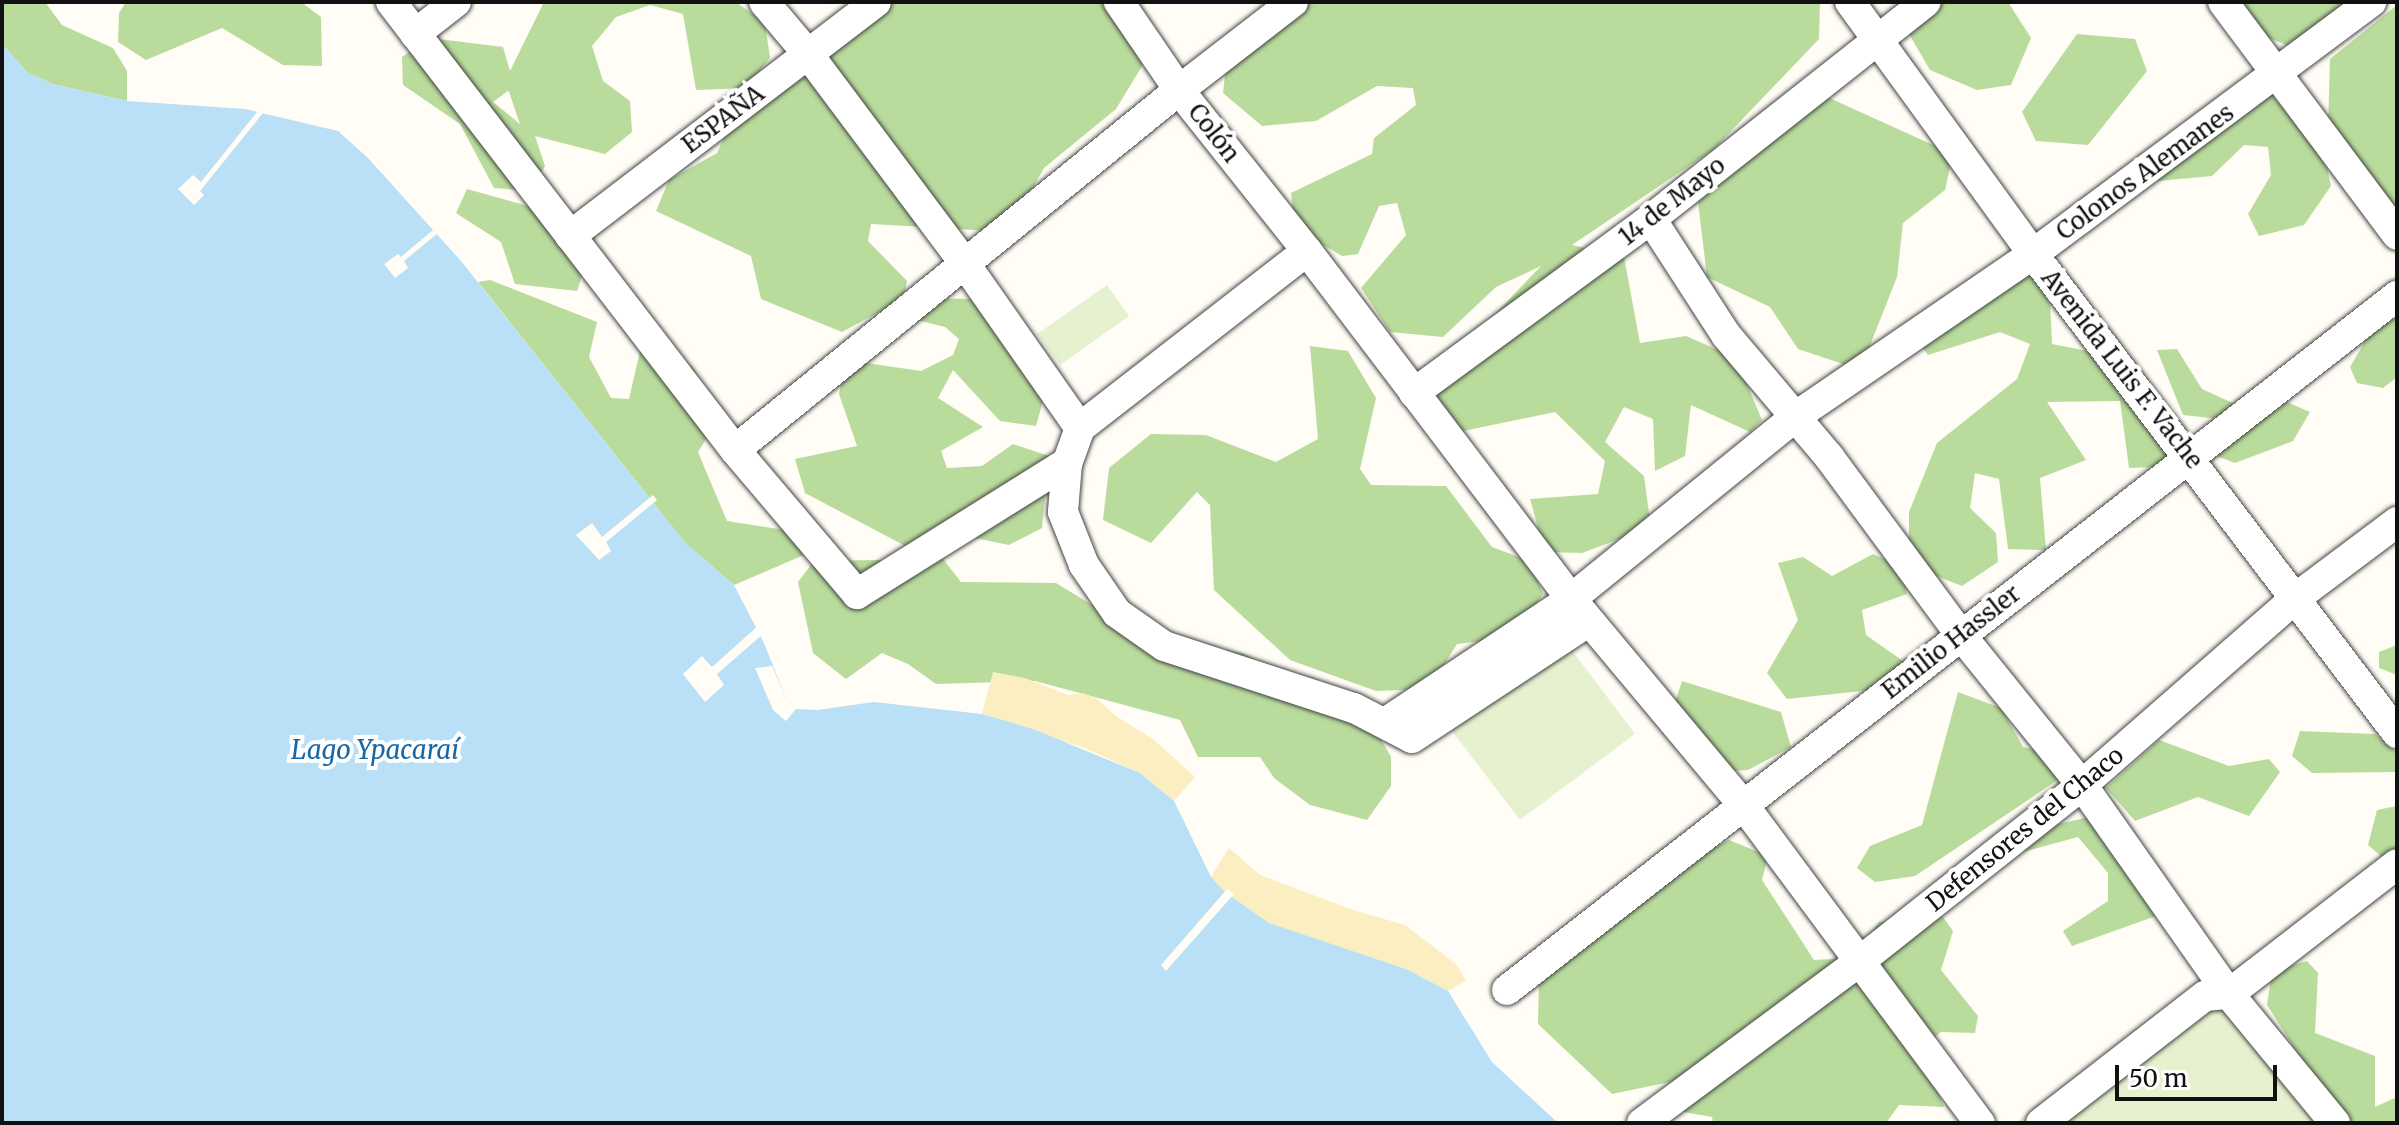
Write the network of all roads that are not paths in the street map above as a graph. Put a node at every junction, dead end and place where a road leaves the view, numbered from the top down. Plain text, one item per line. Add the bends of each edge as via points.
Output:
1 (391, 2) edge
2 (456, 2) edge
3 (764, 2) edge
4 (876, 2) edge
5 (1119, 2) edge
6 (1293, 2) edge
7 (1850, 2) edge
8 (1926, 2) edge
9 (2223, 2) edge
10 (2371, 2) edge
11 (415, 34) junction
12 (1878, 38) junction
13 (808, 54) junction
14 (2278, 75) junction
15 (1179, 90) junction
16 (1651, 219) junction
17 (2397, 235) edge
18 (570, 236) junction
19 (1307, 251) junction
20 (2033, 254) junction
21 (965, 264) junction
22 (2397, 296) edge
23 (1414, 393) junction
24 (1795, 417) junction
25 (1080, 428) junction
26 (735, 450) junction
27 (2191, 458) junction
28 (1067, 463) junction
29 (2397, 522) edge
30 (2297, 597) junction
31 (1579, 610) junction
32 (1960, 634) junction
33 (2397, 733) edge
34 (2082, 785) junction
35 (1745, 807) junction
36 (2397, 864) edge
37 (1859, 962) junction
38 (1507, 990) dead end
39 (2229, 994) junction
40 (1642, 1123) edge
41 (1980, 1123) edge
42 (2041, 1123) edge
43 (2335, 1123) edge

1 - 11 street
2 - 11 street
3 - 13 street
4 - 13 street, ESPAÑA
5 - 15 street
6 - 15 street, Colón
7 - 12 street, Avenida Luis F. Vache
8 - 12 street, 14 de Mayo
9 - 14 street
10 - 14 street, Colonos Alemanes
11 - 18 street
12 - 16 street, 14 de Mayo
12 - 20 street, Avenida Luis F. Vache
13 - 18 street, ESPAÑA
13 - 21 street
14 - 17 street
14 - 20 street, Colonos Alemanes
15 - 19 street, Colón
15 - 21 street
16 - 23 street, 14 de Mayo
16 - 24 street via 1726,335
18 - 26 street
19 - 23 street, Colón
19 - 25 street
20 - 24 street, Colonos Alemanes
20 - 27 street, Avenida Luis F. Vache
21 - 25 street
21 - 26 street
22 - 27 street, Emilio Hassler
23 - 31 street, Colón
24 - 31 street, Colonos Alemanes
24 - 32 street
25 - 28 street
26 - 28 street via 857,594
27 - 30 street, Avenida Luis F. Vache
27 - 32 street, Emilio Hassler
28 - 31 street, Colonos Alemanes via 1063,512 1084,565 1117,613 1164,646 1385,723
29 - 30 street, Defensores del Chaco
30 - 33 street, Avenida Luis F. Vache
30 - 34 street, Defensores del Chaco
31 - 35 street, Colón
32 - 34 street
32 - 35 street, Emilio Hassler
34 - 37 street, Defensores del Chaco
34 - 39 street
35 - 37 street, Colón
35 - 38 street, Emilio Hassler
36 - 39 street
37 - 40 street, Defensores del Chaco
37 - 41 street, Colón
39 - 42 street via 2205,996
39 - 43 street

